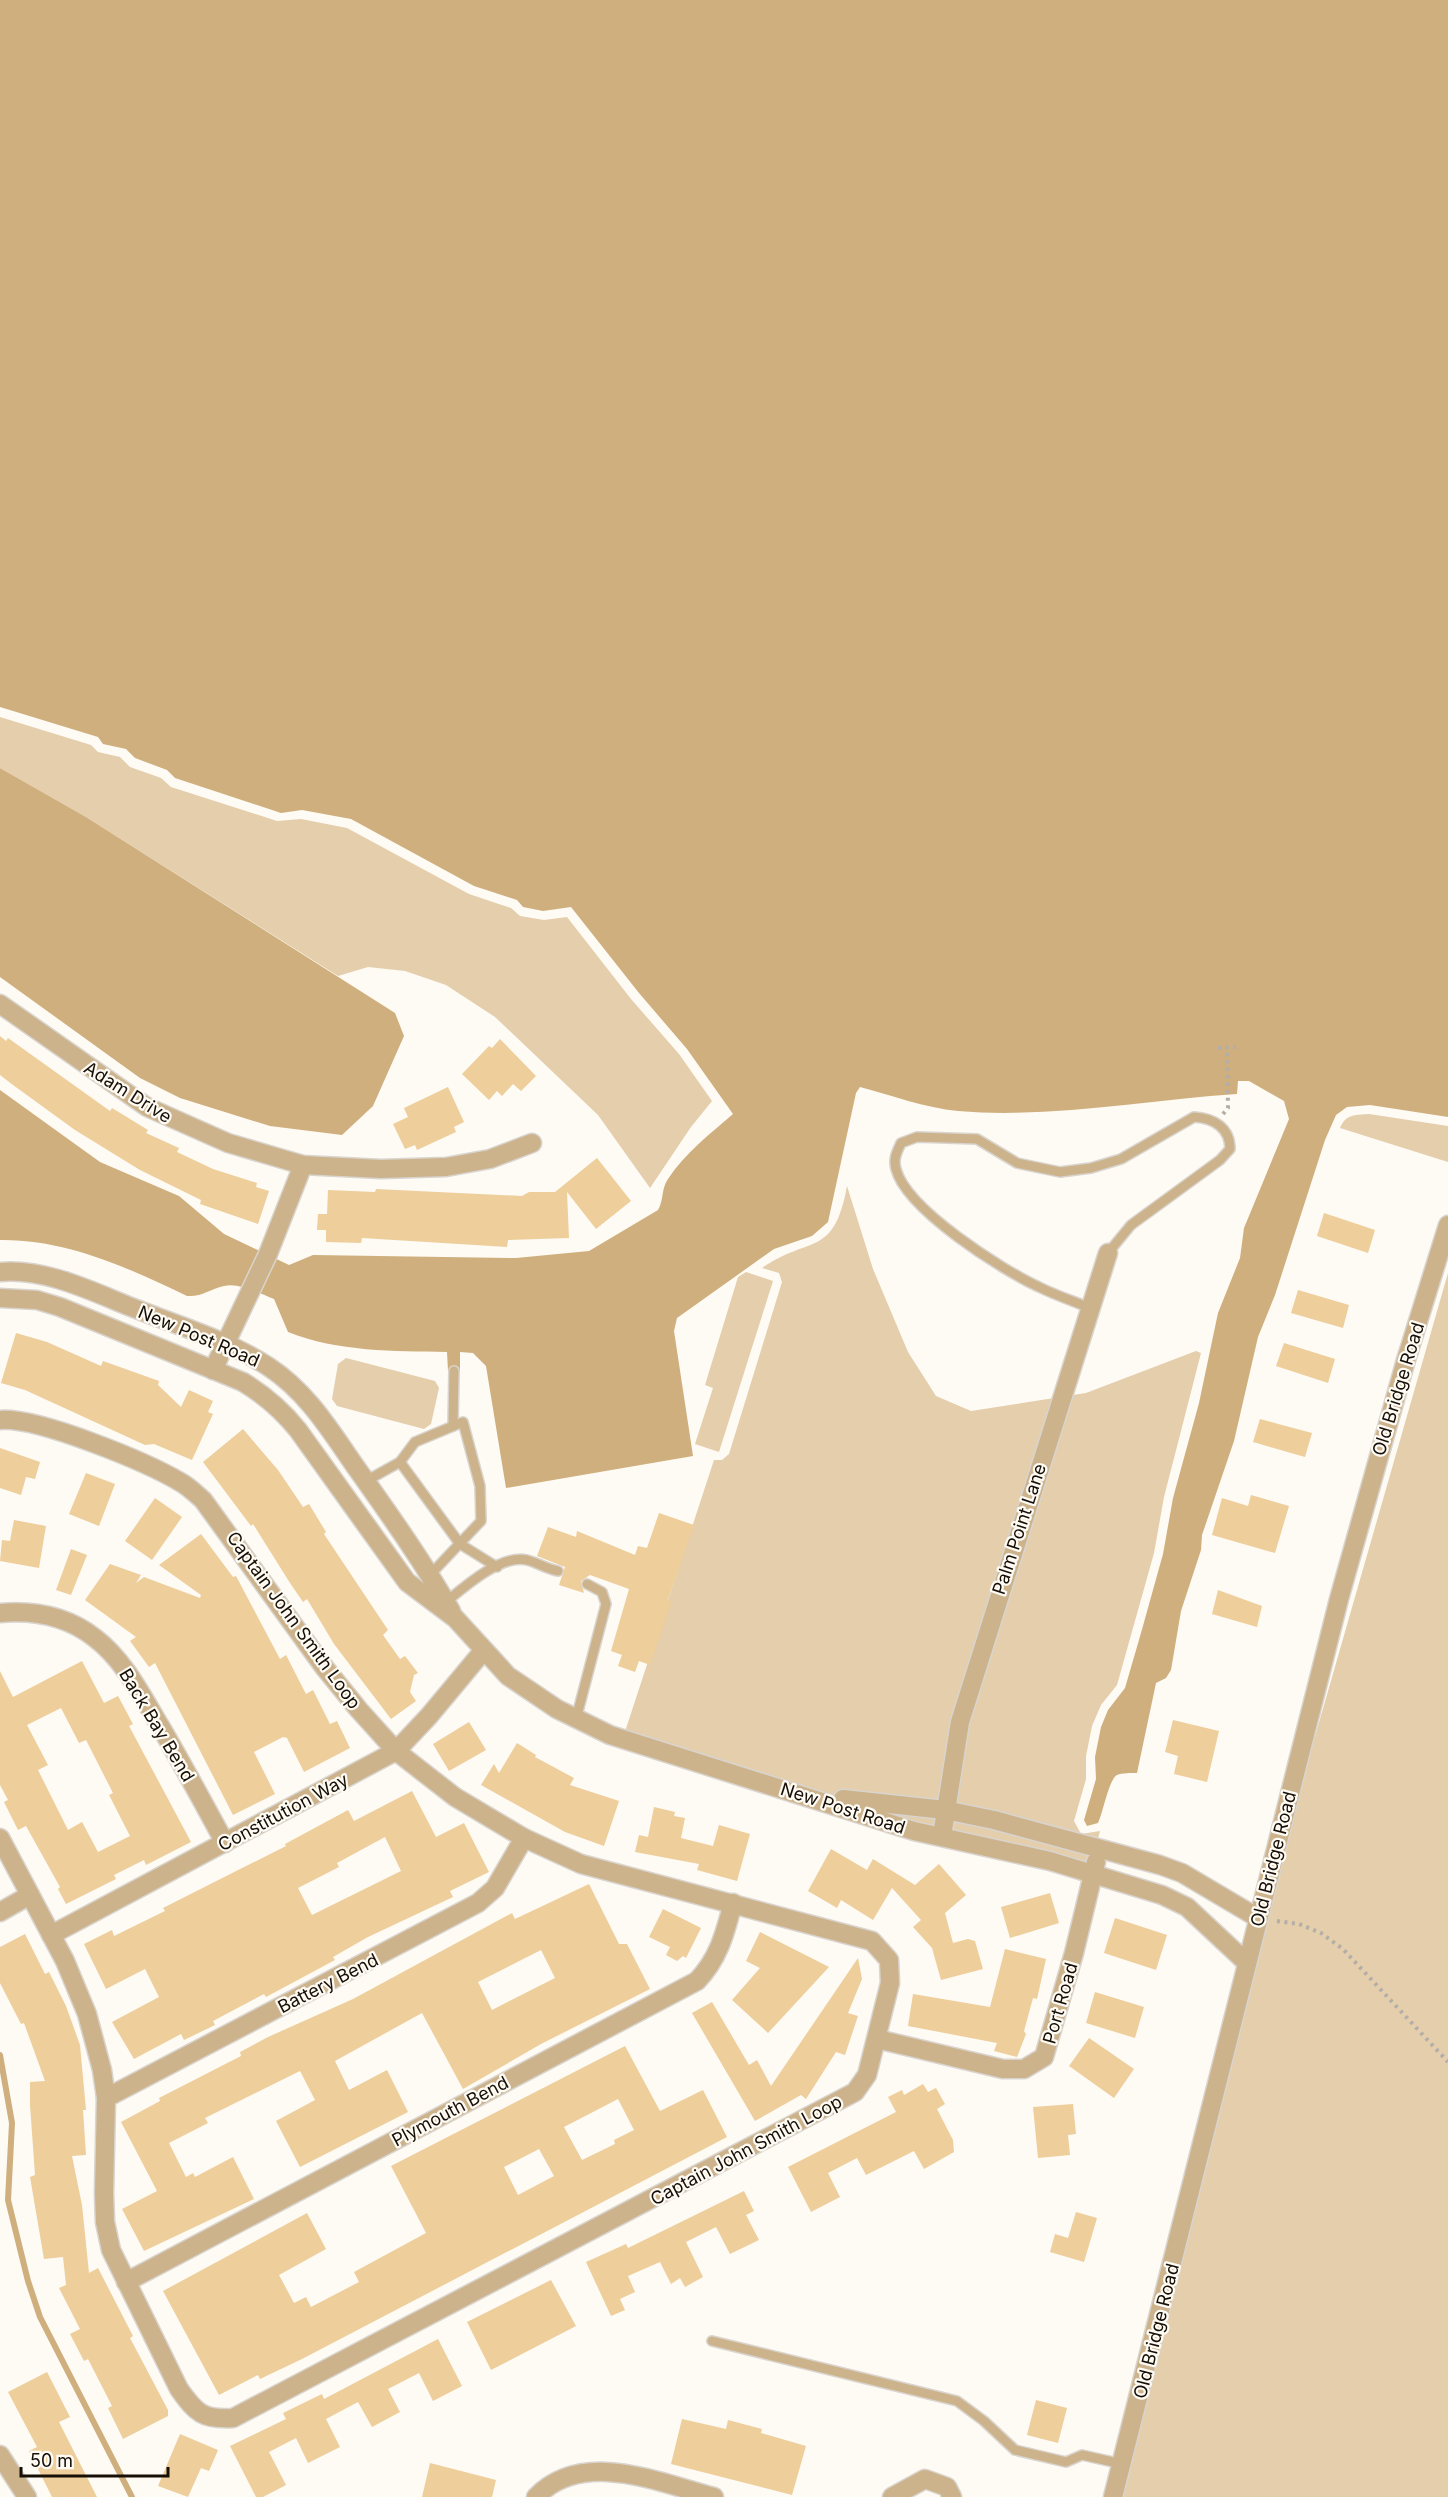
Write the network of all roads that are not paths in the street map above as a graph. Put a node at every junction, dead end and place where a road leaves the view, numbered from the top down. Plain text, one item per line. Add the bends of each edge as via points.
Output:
1 (0, 1004) edge
2 (532, 1143) dead end
3 (303, 1166) junction
4 (1448, 1225) edge
5 (1108, 1253) joint
6 (0, 1272) edge
7 (0, 1298) edge
8 (1090, 1308) junction
9 (226, 1345) junction
10 (213, 1370) junction
11 (454, 1371) dead end
12 (0, 1420) edge
13 (453, 1426) junction
14 (400, 1462) junction
15 (366, 1481) junction
16 (460, 1544) junction
17 (497, 1567) junction
18 (558, 1571) dead end
19 (430, 1575) junction
20 (587, 1584) dead end
21 (450, 1610) junction
22 (0, 1613) edge
23 (484, 1650) junction
24 (576, 1719) junction
25 (396, 1751) junction
26 (800, 1794) junction
27 (945, 1810) junction
28 (942, 1836) junction
29 (0, 1838) edge
30 (524, 1839) junction
31 (225, 1843) junction
32 (1098, 1849) junction
33 (1093, 1874) junction
34 (30, 1895) junction
35 (733, 1903) junction
36 (0, 1912) edge
37 (1258, 1918) junction
38 (51, 1935) junction
39 (1247, 1963) junction
40 (877, 2039) junction
41 (106, 2098) junction
42 (126, 2282) junction
43 (712, 2341) dead end
44 (0, 2455) edge
45 (1122, 2464) junction
46 (27, 2497) edge
47 (536, 2497) edge
48 (714, 2497) edge
49 (892, 2497) edge
50 (952, 2497) edge
51 (1113, 2497) edge

1 - 3 street, Adam Drive via 147,1107 228,1143
2 - 3 street, Adam Drive via 490,1159 446,1167
3 - 9 street via 273,1244
4 - 37 street, Old Bridge Road via 1376,1463
5 - 8 street, Palm Point Lane
5 - 8 lane via 1131,1225 1220,1160 1230,1149 1224,1129 1206,1118 1194,1117 1121,1159 1060,1172 1017,1163 977,1139 917,1137 901,1143 895,1155 904,1187 933,1217 978,1251 1037,1287
6 - 9 street, New Post Road via 77,1285
7 - 10 street, New Post Road via 60,1306
8 - 27 street, Palm Point Lane via 963,1711
9 - 10 street
9 - 15 street, New Post Road via 267,1366 301,1393
10 - 21 street, New Post Road via 243,1382 283,1411 407,1582
11 - 13 lane
12 - 25 street, Captain John Smith Loop via 22,1420 87,1442 182,1483 203,1500 324,1667
13 - 14 lane via 415,1442
13 - 16 lane via 463,1422 480,1486 482,1512 481,1521
14 - 15 lane
14 - 16 lane
15 - 19 street, New Post Road
16 - 17 lane
16 - 19 lane
17 - 18 lane via 527,1560
17 - 21 lane via 485,1570
19 - 21 street, New Post Road
20 - 24 lane via 602,1592 606,1604
21 - 23 street, New Post Road
22 - 31 street, Back Bay Bend via 25,1611 73,1624 113,1653 142,1696
23 - 24 street, New Post Road via 508,1676
23 - 25 street, Constitution Way
24 - 26 street, New Post Road via 609,1735
25 - 30 street, Captain John Smith Loop via 455,1797
25 - 31 street, Constitution Way
26 - 27 street
26 - 28 street, New Post Road via 914,1831
27 - 28 street, Palm Point Lane
27 - 32 street
28 - 33 street, New Post Road
29 - 34 street, Captain John Smith Loop
30 - 35 street, Captain John Smith Loop via 607,1873
30 - 41 street, Battery Bend via 495,1888 460,1914
31 - 38 street, Constitution Way
32 - 33 street, Port Road
32 - 37 street via 1182,1873
33 - 39 street, New Post Road via 1162,1895 1187,1907
33 - 40 street, Port Road via 1044,2057 1024,2069 1003,2069
34 - 36 street
34 - 38 street, Captain John Smith Loop
35 - 40 street, Captain John Smith Loop via 872,1941 889,1960 890,1983
35 - 42 street, Plymouth Bend via 722,1944 712,1965 697,1981
37 - 39 street, Old Bridge Road
38 - 41 street, Captain John Smith Loop via 87,2014
39 - 45 street, Old Bridge Road
40 - 42 street, Captain John Smith Loop via 867,2075 855,2092 233,2418 211,2419 192,2408
41 - 42 street, Captain John Smith Loop via 105,2222 111,2250
43 - 45 lane via 957,2401 1015,2450 1066,2462 1082,2455
44 - 46 street
45 - 51 street, Old Bridge Road
47 - 48 street via 562,2478 584,2471 607,2471
49 - 50 street via 925,2479 947,2487

